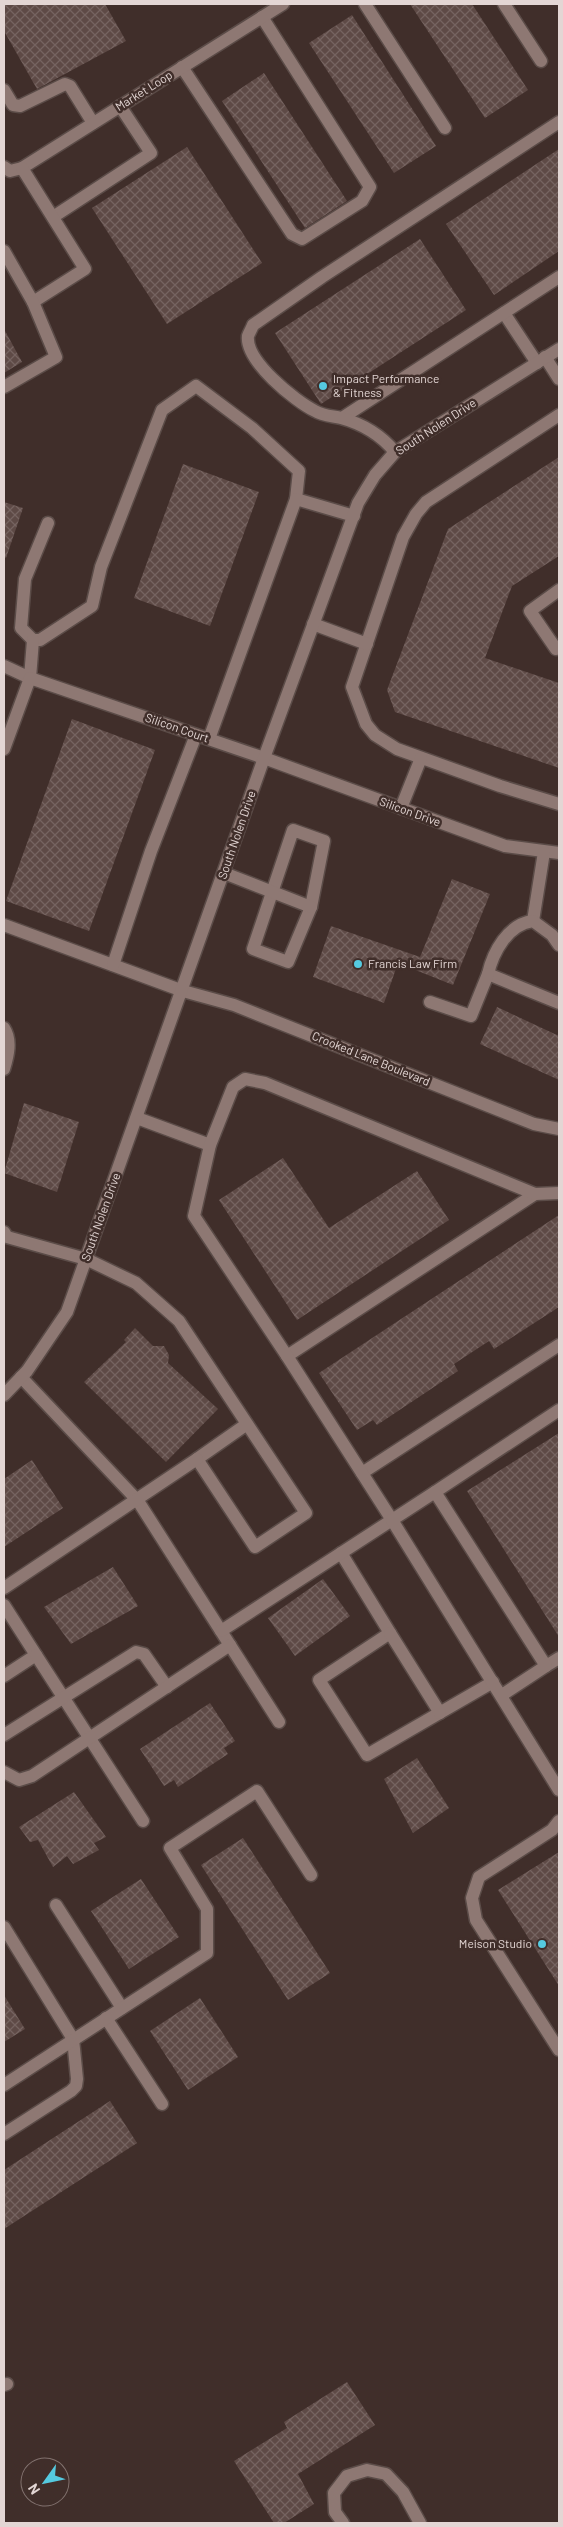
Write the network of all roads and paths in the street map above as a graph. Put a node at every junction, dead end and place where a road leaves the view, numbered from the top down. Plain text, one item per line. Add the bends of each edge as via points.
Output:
1 (283, 4) edge
2 (364, 4) edge
3 (504, 4) edge
4 (262, 17) junction
5 (542, 61) dead end
6 (182, 68) junction
7 (4, 90) edge
8 (120, 106) junction
9 (559, 122) edge
10 (93, 123) junction
11 (445, 128) dead end
12 (4, 167) edge
13 (22, 168) junction
14 (53, 217) junction
15 (4, 251) edge
16 (559, 277) edge
17 (33, 302) junction
18 (504, 313) junction
19 (559, 349) edge
20 (541, 360) junction
21 (559, 379) edge
22 (4, 387) edge
23 (559, 415) edge
24 (342, 418) junction
25 (395, 452) junction
26 (296, 499) junction
27 (354, 516) junction
28 (48, 523) dead end
29 (559, 590) edge
30 (313, 624) junction
31 (33, 640) junction
32 (368, 644) junction
33 (559, 647) edge
34 (4, 666) edge
35 (30, 678) junction
36 (196, 735) junction
37 (209, 739) junction
38 (4, 749) edge
39 (264, 758) junction
40 (421, 758) junction
41 (559, 804) edge
42 (401, 808) junction
43 (544, 852) junction
44 (559, 853) edge
45 (224, 873) junction
46 (272, 892) junction
47 (311, 907) junction
48 (533, 921) junction
49 (4, 925) edge
50 (559, 945) edge
51 (113, 965) junction
52 (488, 974) junction
53 (183, 991) junction
54 (430, 1002) dead end
55 (559, 1003) edge
56 (4, 1028) edge
57 (4, 1069) edge
58 (137, 1118) junction
59 (559, 1129) edge
60 (210, 1145) junction
61 (559, 1193) edge
62 (535, 1194) junction
63 (4, 1232) edge
64 (86, 1259) junction
65 (559, 1345) edge
66 (288, 1356) junction
67 (21, 1377) junction
68 (4, 1394) edge
69 (559, 1410) edge
70 (247, 1424) junction
71 (196, 1459) junction
72 (362, 1473) junction
73 (435, 1492) junction
74 (138, 1501) junction
75 (392, 1520) junction
76 (340, 1553) junction
77 (4, 1588) edge
78 (4, 1605) edge
79 (221, 1631) junction
80 (390, 1633) junction
81 (230, 1645) junction
82 (36, 1655) junction
83 (559, 1658) edge
84 (546, 1666) junction
85 (4, 1676) edge
86 (493, 1682) junction
87 (167, 1687) junction
88 (63, 1696) junction
89 (502, 1696) junction
90 (440, 1713) junction
91 (279, 1722) dead end
92 (4, 1735) edge
93 (90, 1738) junction
94 (4, 1772) edge
95 (559, 1790) edge
96 (143, 1821) dead end
97 (559, 1821) edge
98 (311, 1875) dead end
99 (56, 1905) dead end
100 (4, 1927) edge
101 (122, 2008) junction
102 (106, 2018) junction
103 (73, 2039) junction
104 (559, 2050) edge
105 (4, 2084) edge
106 (162, 2104) dead end
107 (4, 2134) edge
108 (343, 2523) edge
109 (420, 2523) edge

1 - 4 street, Market Loop
2 - 11 street
3 - 5 street
4 - 6 street, Market Loop
4 - 6 street via 370,187 362,201 302,239 292,234
6 - 8 street, Market Loop
7 - 10 street via 13,105 20,106 66,84
8 - 10 street, Market Loop
8 - 14 street via 151,153
9 - 24 street via 322,276 253,325 248,336 251,350 263,368 301,403 318,413
10 - 13 street, Market Loop
12 - 13 street via 10,171
13 - 14 street
14 - 17 street via 85,269
15 - 17 street
16 - 18 street
17 - 22 street via 56,358
18 - 20 street
18 - 24 street
19 - 20 street, South Nolen Drive
20 - 21 street
20 - 25 street, South Nolen Drive
23 - 32 street via 426,502 403,537
24 - 25 street via 382,437
25 - 27 street, South Nolen Drive via 375,475
26 - 27 street
26 - 31 street via 299,471 252,428 196,386 162,410 101,567 92,606 40,640
26 - 37 street
27 - 30 street, South Nolen Drive
28 - 31 street via 25,579 20,628
29 - 33 street via 530,611 556,649
30 - 32 street
30 - 39 street, South Nolen Drive
31 - 35 street
32 - 40 street via 352,687 359,710 376,735 397,749
34 - 35 street, Silicon Court
35 - 36 street, Silicon Court
35 - 38 street
36 - 37 street, Silicon Court
36 - 51 street via 151,851
37 - 39 street, Silicon Court
39 - 42 street, Silicon Drive
39 - 45 street, South Nolen Drive
40 - 41 street
40 - 42 street
42 - 43 street, Silicon Drive via 505,846
43 - 44 street, Silicon Drive
43 - 48 street
45 - 46 street
45 - 53 street, South Nolen Drive
46 - 47 street
46 - 47 street via 253,949 288,962
46 - 47 street via 293,830 324,841
48 - 50 street via 552,935
48 - 52 street via 523,922 504,939 492,956
49 - 51 street, Crooked Lane Boulevard
51 - 53 street, Crooked Lane Boulevard
52 - 54 street via 471,1016
52 - 55 street
53 - 58 street, South Nolen Drive
53 - 59 street, Crooked Lane Boulevard via 234,1005 534,1124
56 - 57 street via 8,1034 9,1054
58 - 60 street
58 - 64 street, South Nolen Drive
60 - 62 street via 233,1087 245,1079 265,1083
60 - 66 street via 194,1216
61 - 62 street
62 - 66 street
63 - 64 street via 7,1237
64 - 67 street, South Nolen Drive via 67,1312
64 - 70 street via 136,1283 179,1321
65 - 72 street
66 - 72 street
67 - 68 street, South Nolen Drive
67 - 74 street
69 - 73 street
70 - 71 street
70 - 71 street via 306,1513 255,1547
71 - 74 street
72 - 75 street
73 - 75 street
73 - 84 street
74 - 77 street
74 - 79 street
75 - 76 street
75 - 86 street
76 - 79 street
76 - 80 street
78 - 82 street
79 - 81 street
80 - 90 street
80 - 90 street via 319,1680 367,1755
81 - 87 street
81 - 91 street
82 - 85 street
82 - 88 street
83 - 84 street
84 - 89 street
86 - 89 street
86 - 90 street
87 - 88 street via 144,1654 136,1652
87 - 93 street
88 - 92 street
88 - 93 street
89 - 95 street
93 - 94 street via 32,1776 19,1780
93 - 96 street
97 - 104 street via 552,1830 479,1877 472,1898 476,1920
98 - 101 street via 257,1791 170,1848 207,1909 207,1953
99 - 101 street
100 - 103 street
101 - 102 street
102 - 103 street
102 - 106 street
103 - 105 street
103 - 107 street via 76,2086
108 - 109 street via 335,2512 334,2493 347,2476 367,2470 386,2474 403,2492

